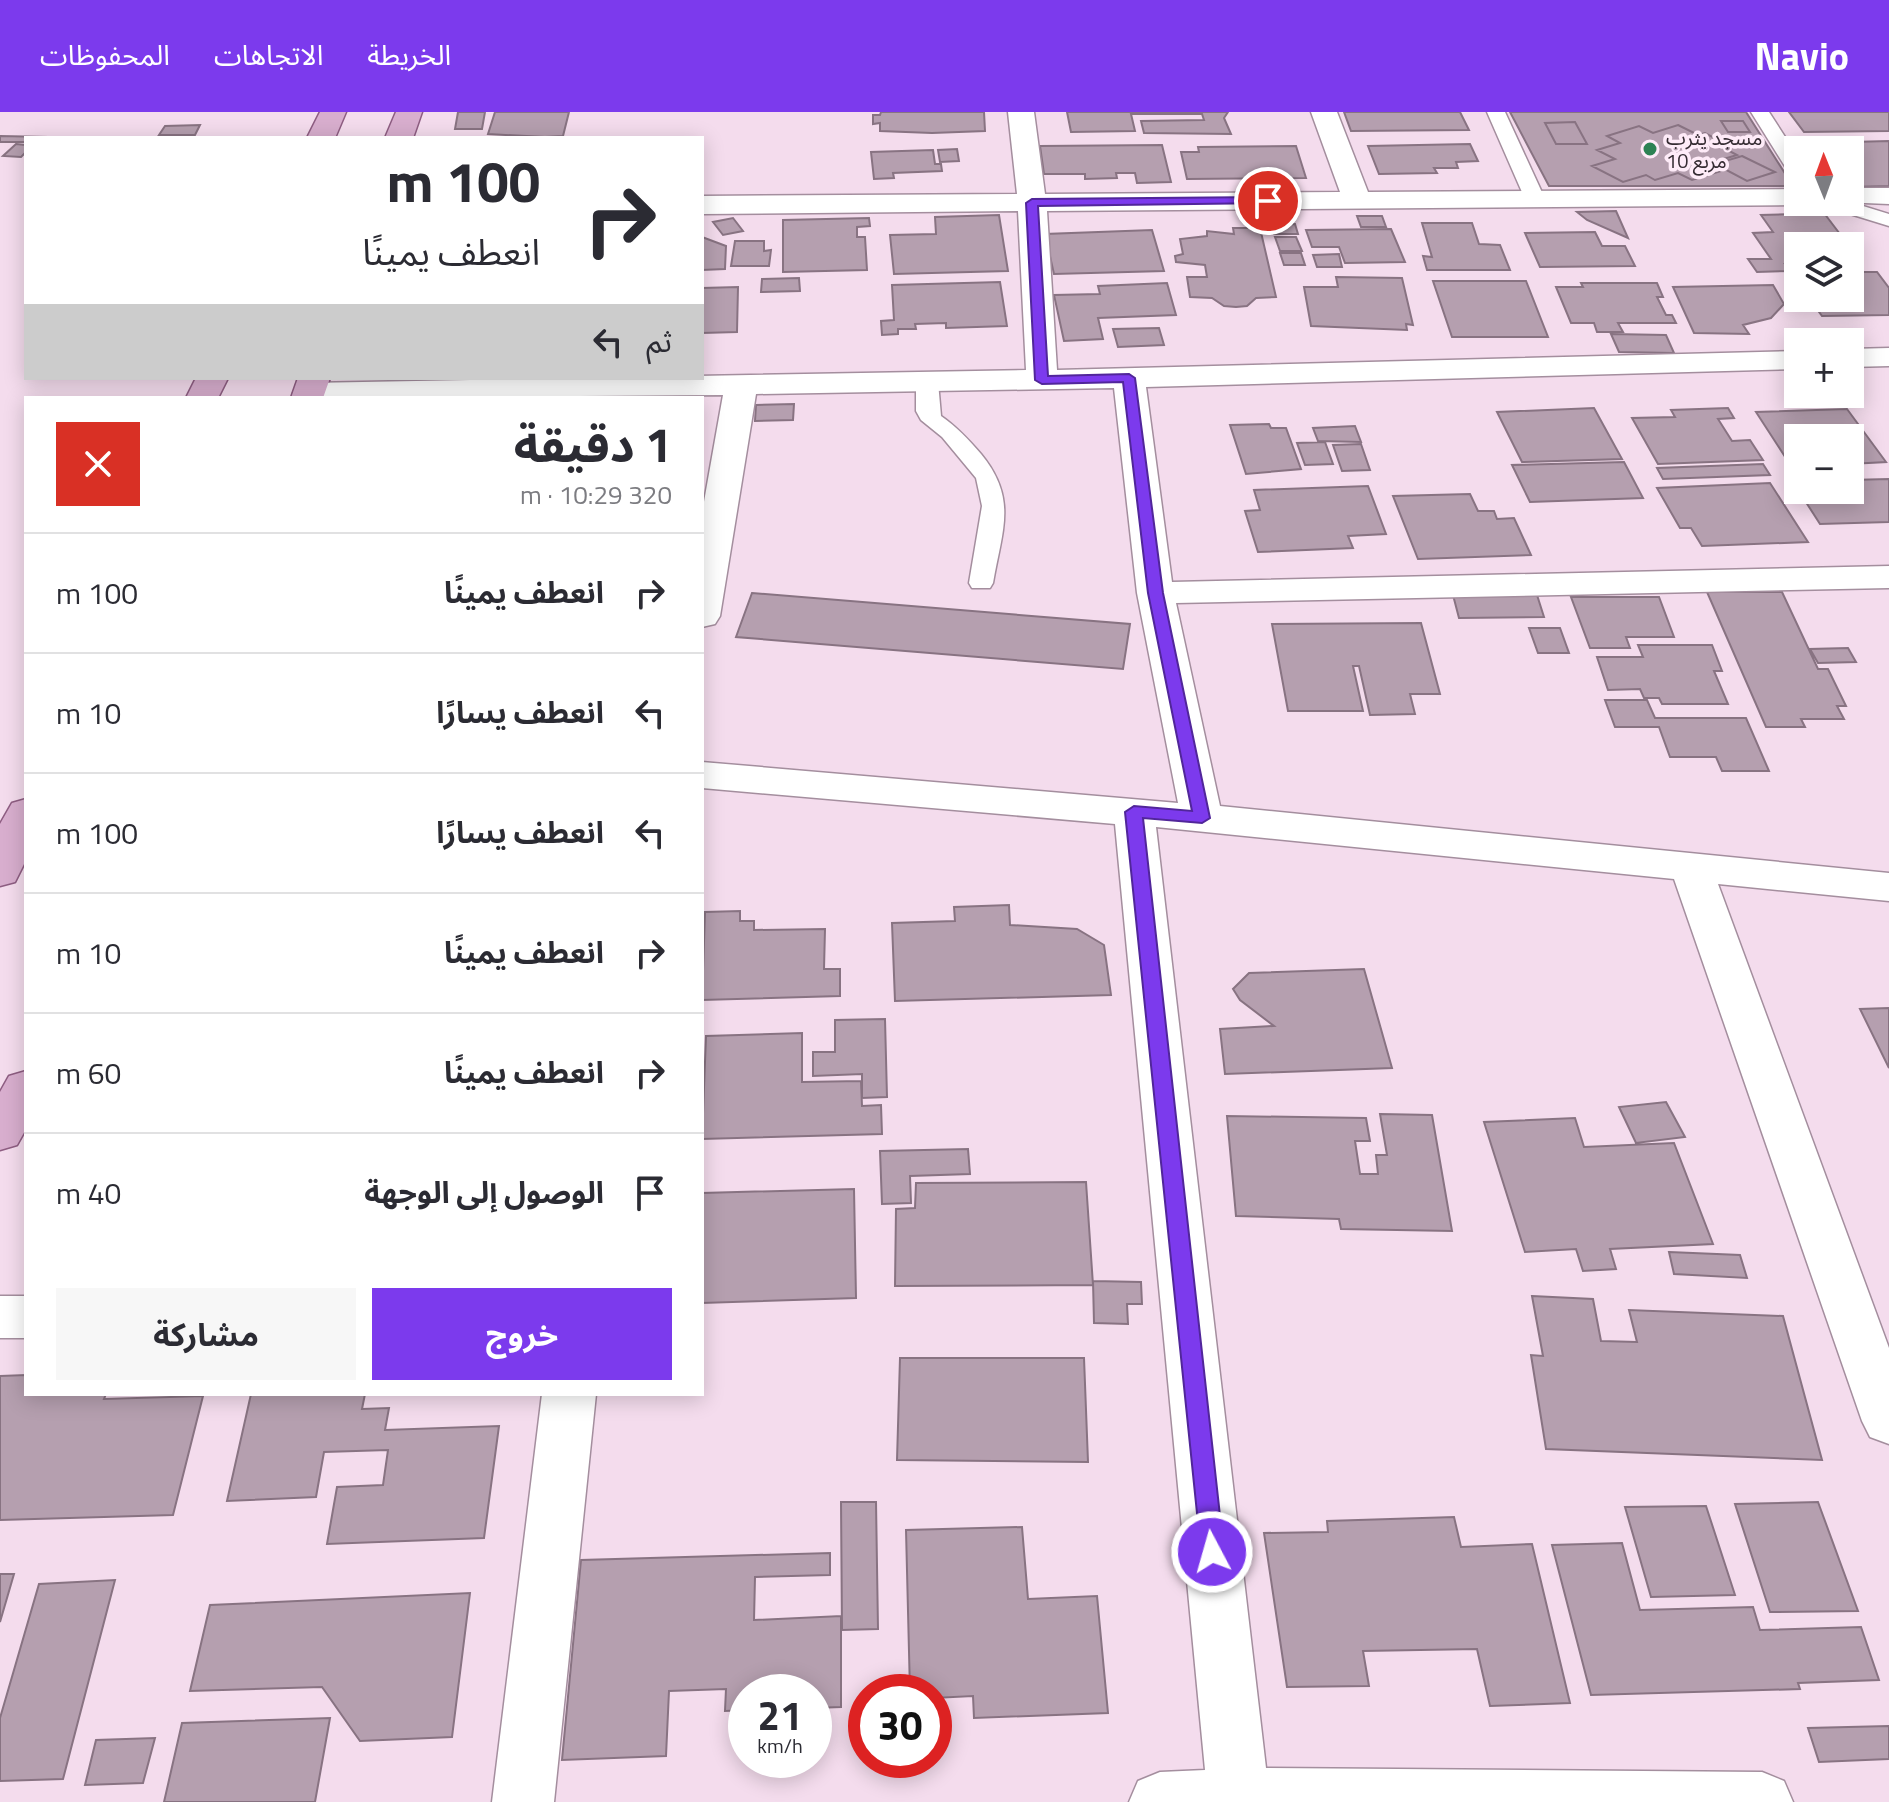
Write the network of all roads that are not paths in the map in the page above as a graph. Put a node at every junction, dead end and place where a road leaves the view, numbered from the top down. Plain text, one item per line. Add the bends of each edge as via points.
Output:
1 (333, 112) edge
2 (409, 112) edge
3 (1021, 112) edge
4 (1324, 112) edge
5 (1496, 112) edge
6 (1760, 112) edge
7 (322, 136) edge
8 (400, 136) edge
9 (1784, 150) edge
10 (1864, 196) edge
11 (1889, 196) edge
12 (1784, 197) edge
13 (1535, 199) junction
14 (1357, 200) junction
15 (1032, 203) junction
16 (704, 205) edge
17 (1864, 212) edge
18 (1889, 220) edge
19 (1889, 357) edge
20 (1864, 358) edge
21 (1784, 360) edge
22 (1129, 378) junction
23 (1042, 380) junction
24 (927, 382) junction
25 (741, 385) junction
26 (310, 390) edge
27 (1889, 577) edge
28 (981, 583) dead end
29 (1155, 593) junction
30 (704, 604) edge
31 (704, 775) edge
32 (1134, 812) junction
33 (24, 817) edge
34 (1202, 818) junction
35 (1691, 869) junction
36 (0, 872) edge
37 (1889, 887) edge
38 (24, 1091) edge
39 (0, 1132) edge
40 (0, 1317) edge
41 (24, 1317) edge
42 (569, 1396) edge
43 (1889, 1421) edge
44 (1239, 1800) edge
45 (523, 1802) edge
46 (1160, 1802) edge
47 (1762, 1802) edge

1 - 7 main road
2 - 8 main road
3 - 15 street
4 - 14 street
5 - 13 lane
6 - 9 lane
10 - 11 street
12 - 13 street
13 - 14 street
14 - 15 street
15 - 16 street
15 - 23 street
17 - 18 lane
19 - 20 street
21 - 22 street
22 - 23 street
22 - 29 street
23 - 24 street
24 - 25 street
24 - 28 lane via 932,420 950,432 987,477 994,506
25 - 26 street
25 - 30 street
27 - 29 street
29 - 34 street
31 - 32 street
32 - 34 street
32 - 44 street
33 - 36 main road
34 - 35 street
35 - 37 street
35 - 43 street
38 - 39 main road
40 - 41 street
42 - 45 street
44 - 46 street
44 - 47 street

